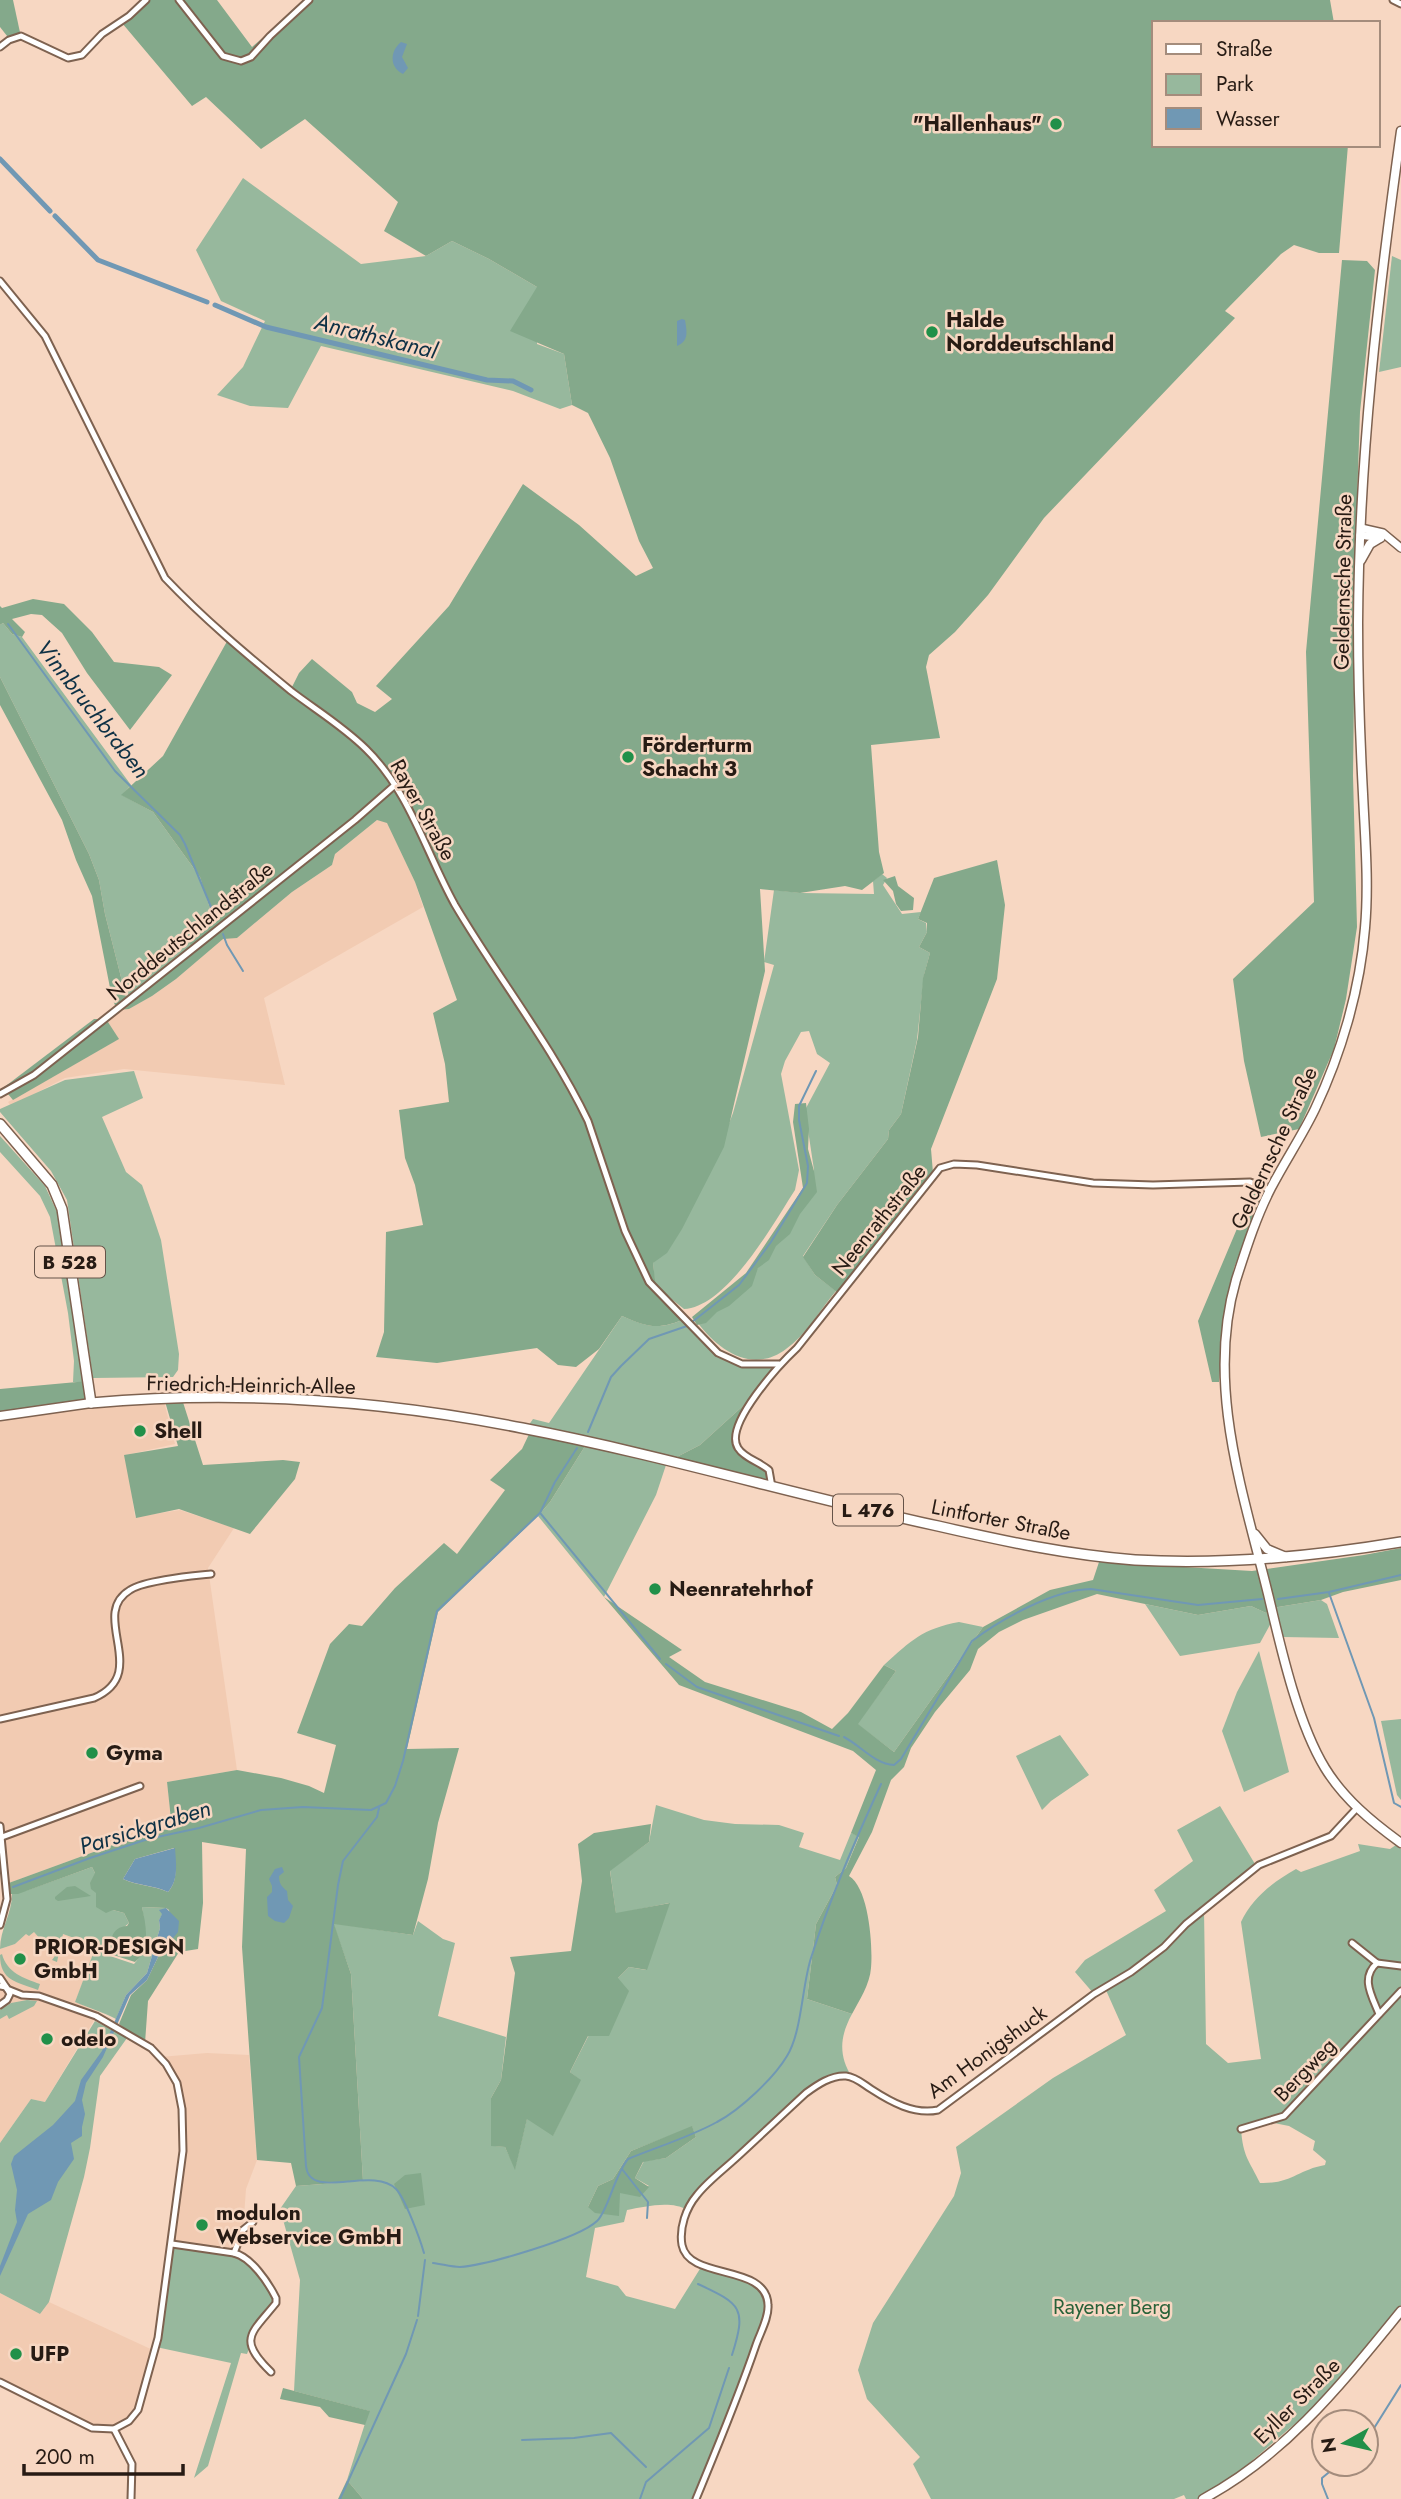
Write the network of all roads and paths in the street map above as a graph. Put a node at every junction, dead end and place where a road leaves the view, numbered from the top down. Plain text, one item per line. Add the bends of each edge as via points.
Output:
1 (146, 0) edge
2 (179, 0) edge
3 (309, 0) edge
4 (1394, 0) edge
5 (1401, 4) edge
6 (0, 47) edge
7 (1401, 131) edge
8 (0, 281) edge
9 (1360, 531) junction
10 (1380, 538) junction
11 (1392, 540) junction
12 (1401, 548) edge
13 (1359, 566) junction
14 (395, 785) junction
15 (0, 1094) edge
16 (0, 1124) edge
17 (1270, 1190) junction
18 (779, 1364) junction
19 (91, 1403) junction
20 (0, 1416) edge
21 (587, 1443) joint
22 (772, 1487) junction
23 (1253, 1532) junction
24 (1401, 1542) edge
25 (1288, 1558) junction
26 (1259, 1561) junction
27 (211, 1574) dead end
28 (0, 1719) edge
29 (140, 1786) dead end
30 (1357, 1808) junction
31 (0, 1826) edge
32 (2, 1837) junction
33 (1401, 1843) edge
34 (2, 1852) edge
35 (0, 1924) edge
36 (1352, 1943) dead end
37 (1377, 1963) junction
38 (1401, 1966) edge
39 (0, 1978) edge
40 (4, 1987) edge
41 (1401, 1991) edge
42 (22, 1995) junction
43 (2, 2002) edge
44 (1379, 2014) junction
45 (1241, 2129) dead end
46 (253, 2222) dead end
47 (172, 2244) junction
48 (234, 2253) junction
49 (1401, 2311) edge
50 (271, 2372) dead end
51 (0, 2382) edge
52 (114, 2429) junction
53 (131, 2499) edge
54 (696, 2499) edge
55 (1203, 2499) edge

1 - 6 street via 82,55 68,58 21,36
2 - 3 street via 223,56 241,61 251,57
4 - 5 street
7 - 9 main road, Geldernsche Straße via 1366,411
8 - 14 street, Rayer Straße via 45,336 165,578 196,611 366,748
9 - 10 street
9 - 11 street via 1383,533
9 - 13 main road, Geldernsche Straße
10 - 11 street
10 - 13 main road via 1366,549
11 - 12 street
13 - 17 main road, Geldernsche Straße via 1365,931 1353,1001 1338,1051 1315,1108
14 - 15 street, Norddeutschlandstraße via 34,1075
14 - 18 street, Rayer Straße via 453,901 580,1104 625,1231 649,1282 718,1353 742,1364
16 - 19 main road, B 528 via 52,1185 62,1209
17 - 18 street, Neenrathstraße via 1250,1182 1093,1183 947,1164
17 - 23 main road, Geldernsche Straße via 1234,1286 1226,1337 1230,1430
18 - 22 street, Neenrathstraße via 750,1403 735,1439 739,1450 769,1470
19 - 20 main road, Friedrich-Heinrich-Allee / L 476
19 - 21 main road, Friedrich-Heinrich-Allee / L 476 via 172,1397 315,1400 470,1418
21 - 22 main road, Lintforter Straße / L 476
22 - 26 main road, Lintforter Straße / L 476 via 1071,1552 1132,1560
23 - 25 main road via 1267,1549
23 - 26 main road, Geldernsche Straße
24 - 25 main road, Lintforter Straße / L 476
25 - 26 main road, Lintforter Straße / L 476
26 - 30 main road, Geldernsche Straße via 1309,1736 1329,1774
27 - 28 street via 145,1584 120,1598 115,1619 121,1667 106,1693
29 - 32 street
30 - 33 main road, Geldernsche Straße
30 - 54 street, Am Honigshuck via 1331,1836 1259,1865 1164,1947 938,2110 924,2112 898,2104 852,2077 824,2081 698,2193 684,2219 685,2252 706,2266 758,2284 768,2304 743,2384
31 - 32 street
32 - 34 street
34 - 35 street via 7,1899
36 - 37 street
37 - 38 street
37 - 44 street via 1367,1982
39 - 40 street
40 - 42 street
40 - 43 street via 10,1994
41 - 44 street, Bergweg
42 - 43 street
42 - 47 street via 39,1996 96,2016 151,2048 166,2064 178,2090 183,2151
44 - 45 street, Bergweg via 1284,2116
46 - 48 street via 243,2230
47 - 48 street
47 - 52 street via 158,2339 138,2410
48 - 50 street via 252,2265 276,2298 252,2334 251,2347
49 - 55 main road, Eyller Straße via 1347,2379 1283,2443
51 - 52 street via 92,2428
52 - 53 street via 132,2464

